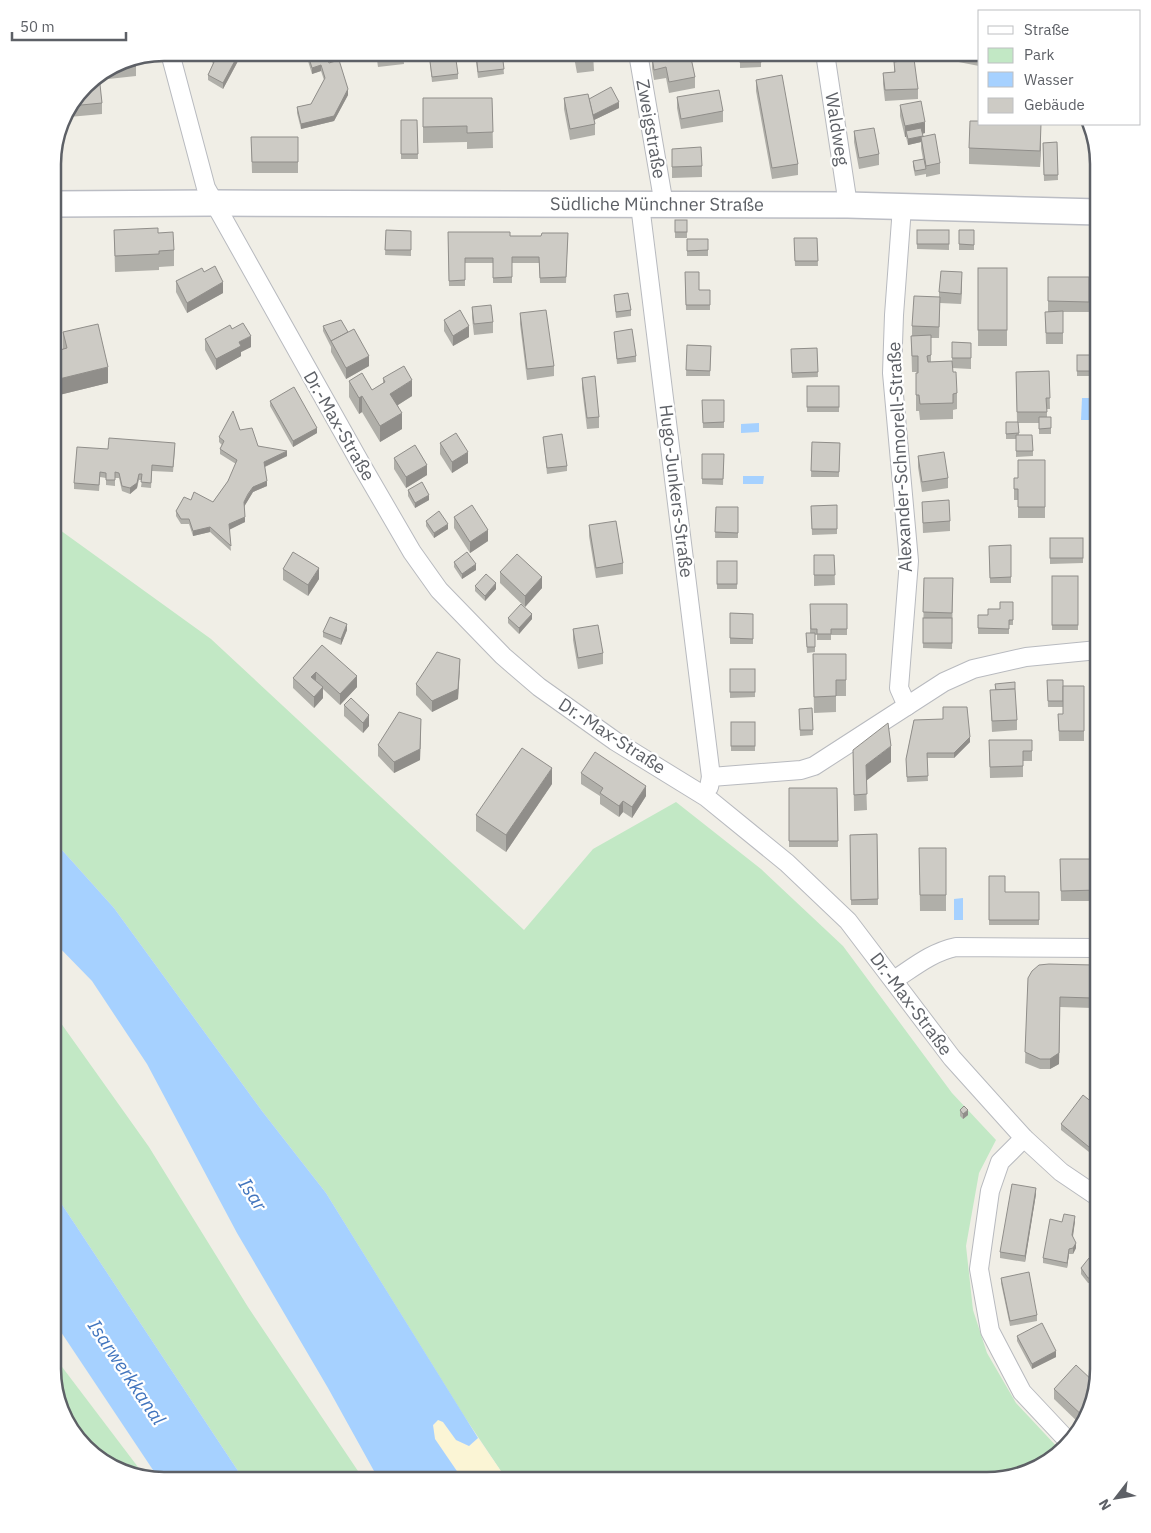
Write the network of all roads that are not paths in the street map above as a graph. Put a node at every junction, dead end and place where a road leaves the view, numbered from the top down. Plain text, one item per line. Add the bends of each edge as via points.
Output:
1 (172, 61) edge
2 (639, 61) edge
3 (826, 61) edge
4 (214, 203) junction
5 (61, 204) edge
6 (652, 205) junction
7 (848, 205) junction
8 (902, 207) junction
9 (1090, 212) edge
10 (1090, 651) edge
11 (907, 706) junction
12 (711, 777) junction
13 (706, 797) junction
14 (1090, 948) edge
15 (894, 980) junction
16 (1024, 1138) junction
17 (1090, 1191) edge
18 (1064, 1437) edge

1 - 4 street, Dr.-Max-Straße via 206,188
2 - 6 street, Zweigstraße
3 - 7 street, Waldweg
4 - 5 main road, Südliche Münchner Straße
4 - 6 main road, Südliche Münchner Straße
4 - 13 street, Dr.-Max-Straße via 412,552 439,590 503,656 539,687 614,741
6 - 7 main road, Südliche Münchner Straße
6 - 12 street, Hugo-Junkers-Straße
7 - 8 main road, Südliche Münchner Straße
8 - 9 main road, Südliche Münchner Straße
8 - 11 street, Alexander-Schmorell-Straße via 892,373 909,562 899,688
10 - 11 street via 1026,657 973,669 944,682
11 - 12 street via 814,766 801,770
12 - 13 street
13 - 15 street, Dr.-Max-Straße via 787,863 848,921
14 - 15 street via 956,947 926,958
15 - 16 street, Dr.-Max-Straße via 952,1058
16 - 17 street, Dr.-Max-Straße via 1062,1172
16 - 18 street via 1000,1162 990,1191 979,1269 994,1339 1022,1392

